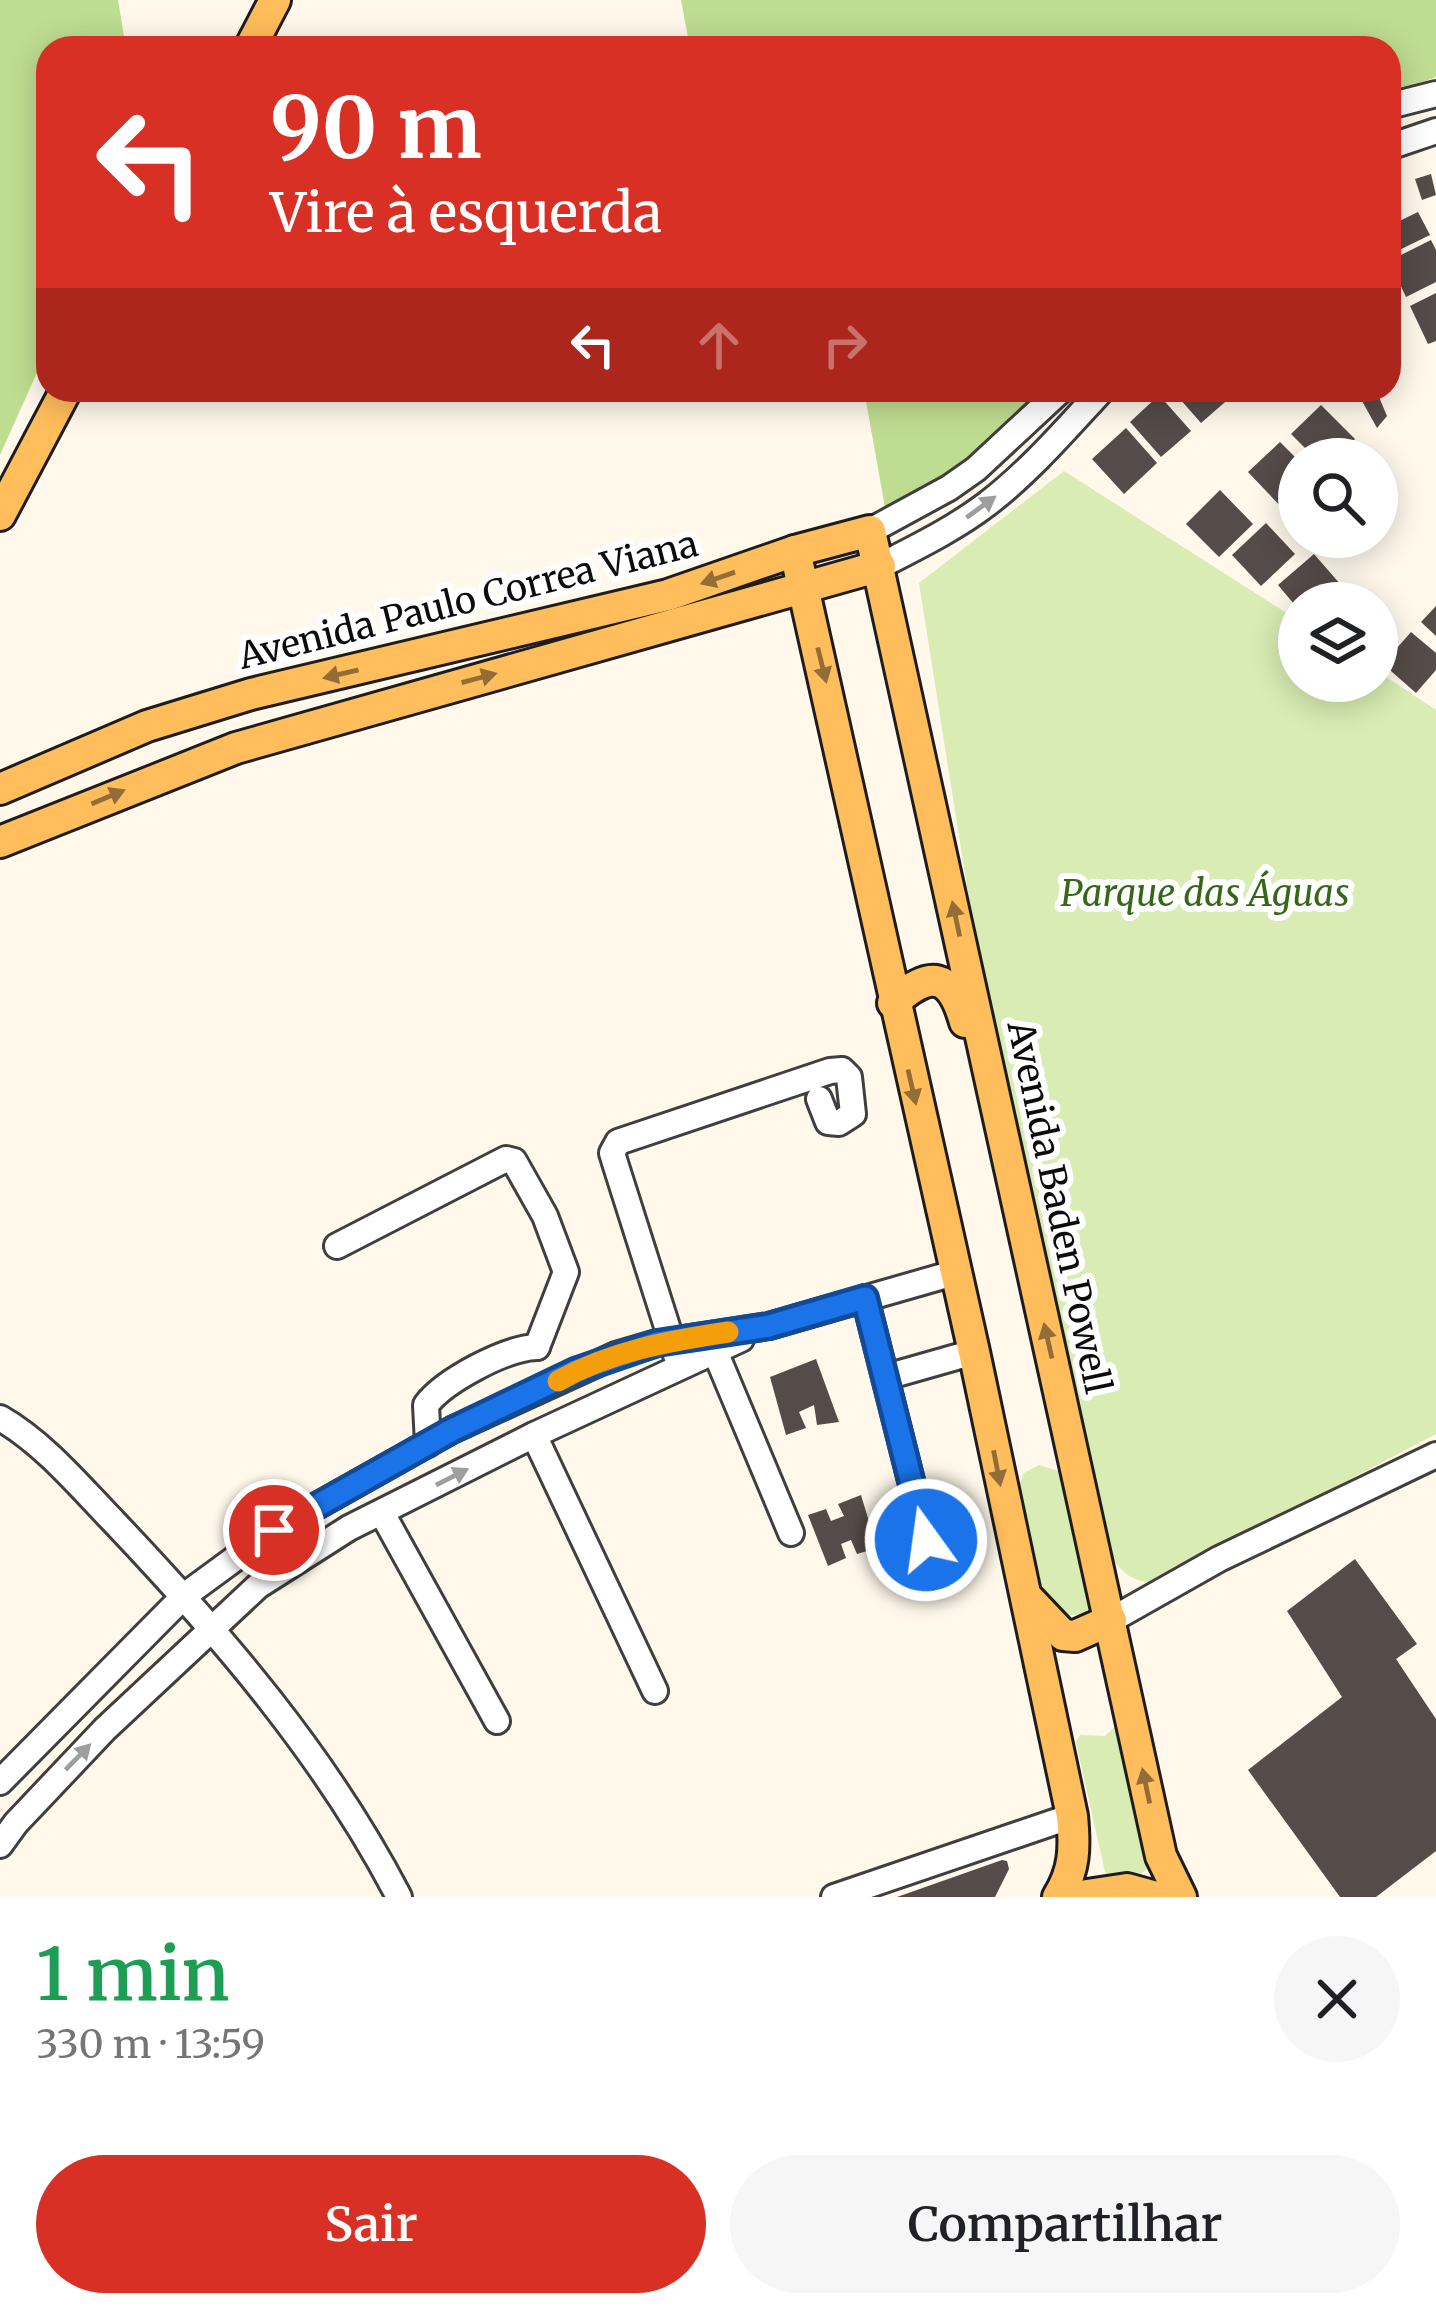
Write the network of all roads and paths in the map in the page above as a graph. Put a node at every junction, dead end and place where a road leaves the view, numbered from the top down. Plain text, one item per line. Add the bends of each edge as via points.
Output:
1 (275, 0) edge
2 (256, 36) edge
3 (1436, 94) edge
4 (1401, 103) edge
5 (1436, 130) edge
6 (1401, 142) edge
7 (60, 402) edge
8 (1048, 402) edge
9 (1091, 402) edge
10 (0, 515) edge
11 (870, 531) junction
12 (795, 551) junction
13 (880, 566) junction
14 (803, 590) junction
15 (0, 789) edge
16 (0, 842) edge
17 (893, 1003) junction
18 (819, 1099) dead end
19 (1002, 1136) junction
20 (337, 1246) dead end
21 (954, 1273) junction
22 (865, 1298) junction
23 (671, 1341) junction
24 (711, 1343) junction
25 (537, 1347) junction
26 (974, 1352) junction
27 (680, 1368) junction
28 (886, 1377) junction
29 (548, 1387) junction
30 (587, 1413) junction
31 (0, 1418) edge
32 (534, 1435) junction
33 (428, 1444) junction
34 (1436, 1456) edge
35 (382, 1513) junction
36 (791, 1533) dead end
37 (934, 1551) dead end
38 (1022, 1592) junction
39 (184, 1596) junction
40 (1112, 1620) junction
41 (212, 1628) junction
42 (656, 1691) dead end
43 (497, 1721) dead end
44 (0, 1782) edge
45 (1072, 1816) junction
46 (0, 1844) edge
47 (399, 1897) edge
48 (835, 1897) edge
49 (1058, 1897) edge
50 (1074, 1897) edge
51 (1156, 1897) edge
52 (1181, 1897) edge

1 - 2 main road
3 - 4 street
5 - 6 street
7 - 10 main road
8 - 11 street, Avenida Paulo Correa Viana via 976,469
13 -> 9 street via 988,503
11 - 12 main road, Avenida Paulo Correa Viana
11 - 13 main road, Avenida Baden Powell
12 - 14 main road
12 -> 15 main road, Avenida Paulo Correa Viana via 668,595 251,694
13 - 14 main road
19 -> 13 main road, Avenida Baden Powell
16 -> 14 main road via 236,748
14 -> 17 main road
17 - 19 main road via 923,981 952,988
17 -> 21 main road
18 - 23 street via 828,1122 853,1114 849,1076 830,1071 618,1142 612,1153
40 -> 19 main road, Avenida Baden Powell
20 - 25 street via 514,1161 565,1259 562,1289
21 - 22 street
21 - 26 main road
22 - 24 street
22 - 28 street
23 - 24 street
23 - 27 street
23 - 29 street via 616,1355
24 - 27 street
24 - 36 street
25 - 29 street
25 - 33 street via 436,1392 425,1406
26 - 28 street
26 -> 38 main road
27 - 30 street
28 - 37 street
29 - 30 street via 621,1369 616,1392
29 - 33 street
30 - 32 street
31 - 39 street via 77,1483
35 -> 32 street
32 - 42 street
33 - 39 street via 274,1530
34 - 40 street
35 - 41 street via 258,1586
35 - 43 street
38 - 40 main road via 1063,1635
38 - 45 main road
39 - 41 street
39 - 44 street
52 -> 40 main road, Avenida Baden Powell via 1161,1856
46 -> 41 street
41 - 47 street via 319,1765
45 - 48 street
45 - 49 main road via 1075,1852
50 - 51 main road via 1127,1889

